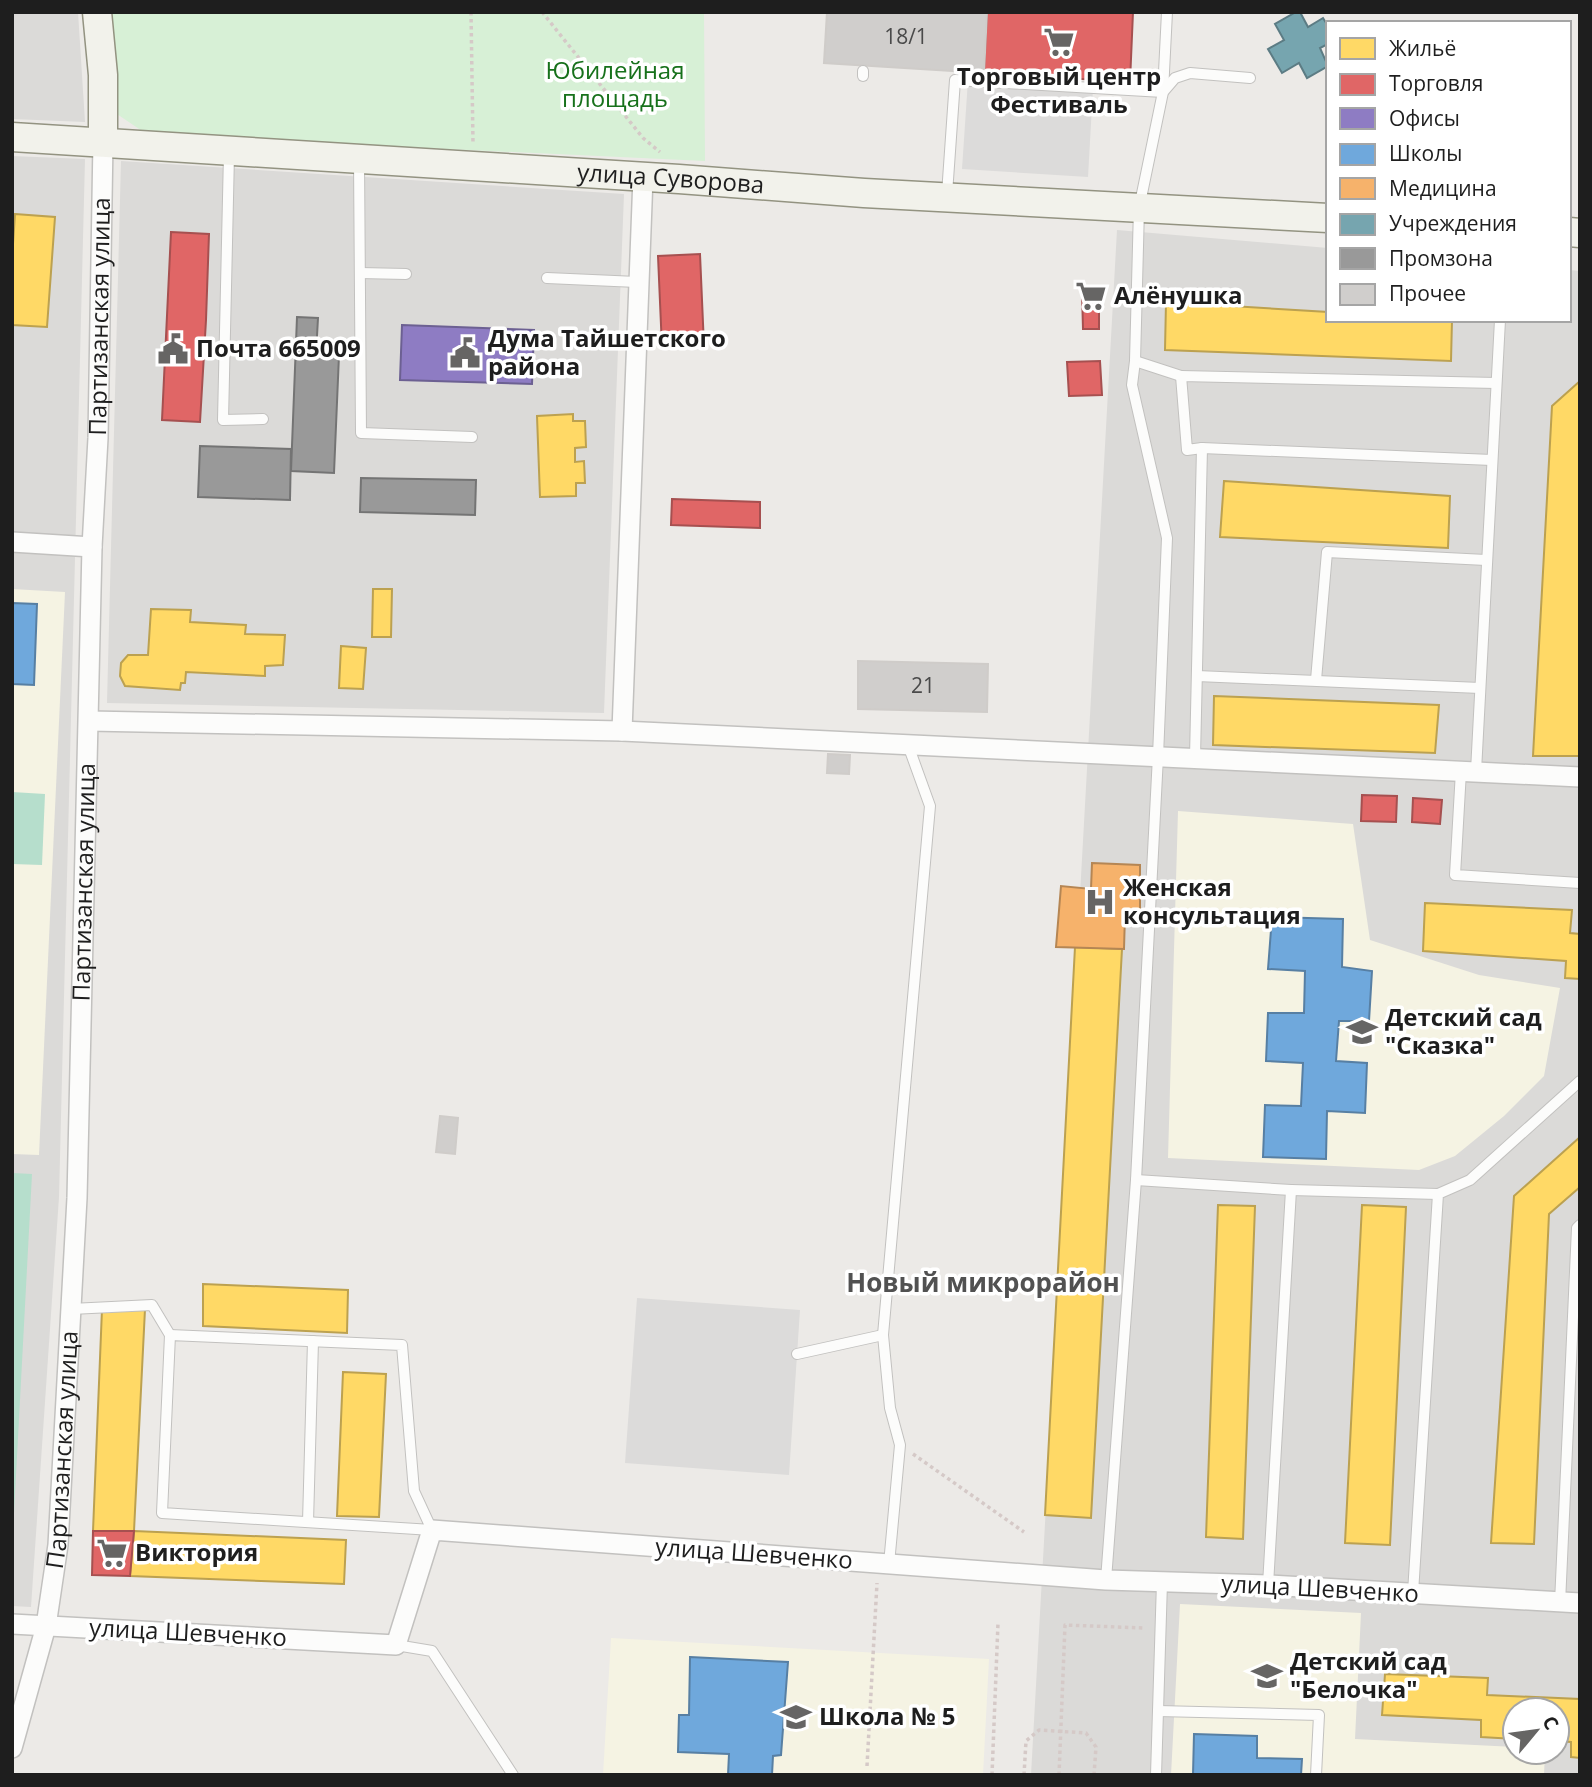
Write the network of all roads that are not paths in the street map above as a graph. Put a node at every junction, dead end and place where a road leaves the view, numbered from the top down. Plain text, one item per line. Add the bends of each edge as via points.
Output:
1 (97, 12) edge
2 (1167, 12) edge
3 (1250, 78) dead end
4 (1163, 92) junction
5 (12, 137) edge
6 (103, 141) junction
7 (229, 150) junction
8 (359, 160) junction
9 (643, 177) junction
10 (947, 198) junction
11 (1139, 208) junction
12 (1326, 218) edge
13 (360, 273) junction
14 (406, 274) dead end
15 (547, 278) dead end
16 (637, 282) junction
17 (1500, 322) edge
18 (1135, 360) junction
19 (1181, 376) junction
20 (1496, 383) junction
21 (263, 419) dead end
22 (472, 437) dead end
23 (1202, 449) junction
24 (1492, 460) junction
25 (12, 542) edge
26 (92, 547) junction
27 (1486, 560) junction
28 (1197, 676) junction
29 (1316, 680) junction
30 (1480, 688) junction
31 (89, 721) junction
32 (622, 731) junction
33 (908, 744) junction
34 (1158, 756) junction
35 (1195, 757) junction
36 (1468, 771) junction
37 (1580, 777) edge
38 (1580, 883) edge
39 (1580, 1081) edge
40 (1136, 1180) junction
41 (1291, 1190) junction
42 (1438, 1194) junction
43 (1580, 1226) edge
44 (71, 1309) junction
45 (170, 1335) junction
46 (883, 1335) junction
47 (313, 1341) junction
48 (797, 1354) dead end
49 (308, 1522) junction
50 (432, 1530) junction
51 (883, 1563) junction
52 (1105, 1580) junction
53 (1162, 1581) junction
54 (1268, 1586) junction
55 (1413, 1593) junction
56 (1570, 1603) edge
57 (12, 1624) edge
58 (46, 1626) junction
59 (396, 1645) junction
60 (1158, 1711) junction
61 (12, 1748) edge
62 (513, 1775) edge
63 (1156, 1775) edge
64 (1317, 1775) edge

1 - 6 street, Партизанская улица
2 - 4 lane
3 - 4 lane via 1191,74 1175,78
4 - 10 lane via 955,80
4 - 11 lane
5 - 6 street, улица Суворова
6 - 7 street, улица Суворова
6 - 26 street, Партизанская улица
7 - 8 street, улица Суворова
7 - 21 lane via 223,419
8 - 9 street, улица Суворова
8 - 13 lane
9 - 10 street, улица Суворова
9 - 16 street
10 - 11 street, улица Суворова
11 - 12 street, улица Суворова
11 - 18 lane
13 - 14 lane
13 - 22 lane via 360,433
15 - 16 lane
16 - 32 street
17 - 20 lane
18 - 19 lane
18 - 34 lane via 1132,385 1167,538
19 - 20 lane
19 - 23 lane via 1187,450
20 - 24 lane
23 - 24 lane
23 - 28 lane
24 - 27 lane
25 - 26 street
26 - 31 street, Партизанская улица
27 - 29 lane via 1327,552
27 - 30 lane
28 - 29 lane
28 - 35 lane
29 - 30 lane
30 - 36 lane
31 - 32 street
31 - 44 street, Партизанская улица
32 - 33 street
33 - 34 street
33 - 46 lane via 930,806
34 - 35 street
34 - 40 lane
35 - 36 street
36 - 37 street
36 - 38 lane via 1455,875
39 - 42 lane via 1470,1180
40 - 41 lane
40 - 52 lane
41 - 42 lane
41 - 54 lane
42 - 55 lane
43 - 56 lane
44 - 45 lane via 152,1305
44 - 58 street, Партизанская улица via 58,1545
45 - 47 lane
45 - 49 lane via 162,1513
46 - 48 lane
46 - 51 lane via 890,1408 900,1445
47 - 49 lane
47 - 50 lane via 402,1345 414,1491
49 - 50 lane
50 - 51 street, улица Шевченко
50 - 59 street
51 - 52 street, улица Шевченко
52 - 53 street, улица Шевченко
53 - 54 street, улица Шевченко
53 - 60 lane
54 - 55 street, улица Шевченко
55 - 56 street, улица Шевченко
57 - 58 street, улица Шевченко
58 - 59 street, улица Шевченко
58 - 61 street, Партизанская улица
59 - 62 lane via 432,1651
60 - 63 lane
60 - 64 lane via 1320,1715

